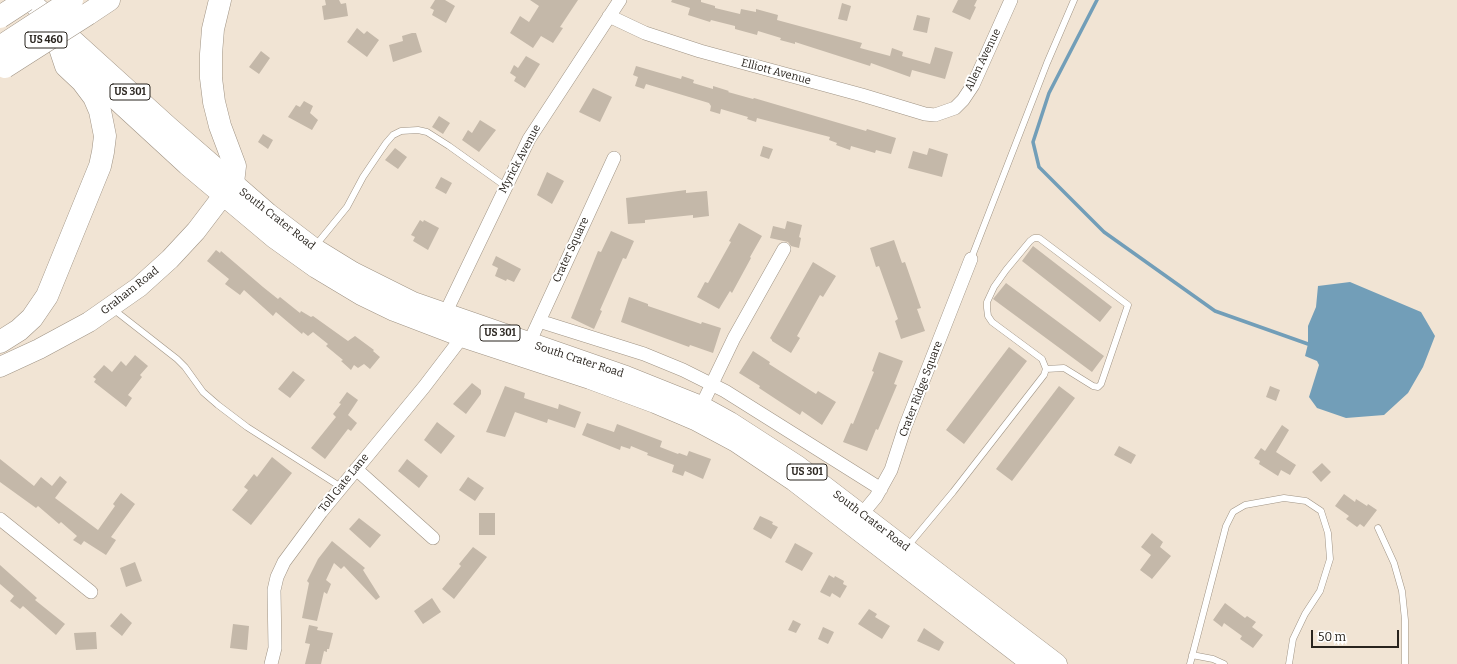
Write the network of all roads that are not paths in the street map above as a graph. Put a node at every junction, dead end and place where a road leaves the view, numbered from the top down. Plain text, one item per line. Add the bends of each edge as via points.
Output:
1 (4, 0) edge
2 (28, 0) edge
3 (109, 0) edge
4 (220, 0) edge
5 (620, 0) edge
6 (1011, 0) edge
7 (1074, 0) edge
8 (80, 7) edge
9 (609, 16) junction
10 (0, 17) edge
11 (60, 48) junction
12 (2, 61) edge
13 (946, 112) joint
14 (614, 158) dead end
15 (505, 186) junction
16 (228, 189) junction
17 (314, 248) junction
18 (784, 249) dead end
19 (971, 259) joint
20 (112, 308) junction
21 (441, 321) junction
22 (539, 321) junction
23 (467, 330) junction
24 (0, 342) edge
25 (529, 343) junction
26 (0, 366) edge
27 (1046, 369) junction
28 (712, 384) junction
29 (698, 413) junction
30 (356, 469) junction
31 (341, 487) junction
32 (881, 488) junction
33 (862, 514) junction
34 (0, 519) edge
35 (1378, 528) dead end
36 (434, 538) dead end
37 (902, 554) junction
38 (91, 592) dead end
39 (1192, 655) junction
40 (270, 664) edge
41 (1032, 664) edge
42 (1058, 664) edge
43 (1190, 664) edge
44 (1224, 664) edge
45 (1289, 664) edge
46 (1405, 664) edge

1 - 11 main road, South Crater Road / US 301
2 - 10 highway, bridge
2 - 16 main road, South Crater Road / US 301
3 - 8 highway, US 460
4 - 16 highway via 213,29 211,78 220,126 235,166
5 - 9 street, Myrick Avenue
6 - 13 street, Allen Avenue via 973,85 955,108
7 - 19 lane
8 - 12 highway, US 460, bridge
9 - 13 street, Elliott Avenue via 645,33 700,51 925,114 936,115
9 - 15 street, Myrick Avenue via 541,119
11 - 16 main road, South Crater Road / US 301
11 - 24 highway via 66,66 82,81 94,97 100,111 105,136 103,152 100,166 47,296 32,318
14 - 22 street, Crater Square
15 - 17 lane via 427,132 401,130 386,143 347,207
15 - 21 street, Myrick Avenue
16 - 17 main road, South Crater Road / US 301 via 268,213
16 - 20 main road, Graham Road via 170,259
16 - 21 main road, South Crater Road / US 301 via 289,250 316,268 374,301
17 - 21 main road, South Crater Road / US 301
18 - 28 street via 734,338
19 - 32 street, Crater Ridge Square via 893,464
20 - 26 main road, Graham Road via 45,346
20 - 31 lane via 177,359 203,392 218,405
21 - 23 main road, South Crater Road / US 301
22 - 25 street, Crater Square
22 - 28 street via 644,354
23 - 25 main road, South Crater Road / US 301
23 - 29 main road, South Crater Road / US 301 via 655,403
23 - 30 street, Toll Gate Lane
25 - 29 main road, South Crater Road / US 301 via 626,376
27 - 27 lane via 1042,359 992,322 987,308 994,287 1034,238 1039,238 1128,305 1098,387 1064,368
27 - 37 lane via 954,492
28 - 29 street
28 - 32 street
29 - 33 main road, South Crater Road / US 301 via 768,444
29 - 37 main road, South Crater Road / US 301
30 - 31 street, Toll Gate Lane
30 - 36 street
31 - 40 street, Toll Gate Lane via 284,562 277,577 274,601 275,648
32 - 33 street, Crater Ridge Square
33 - 37 main road, South Crater Road / US 301
34 - 38 street
35 - 46 lane via 1394,563 1402,591
37 - 41 main road, South Crater Road / US 301
37 - 42 main road, South Crater Road / US 301
39 - 43 lane
39 - 44 lane
39 - 45 lane via 1226,526 1233,512 1245,505 1284,498 1306,501 1321,511 1328,533 1330,559 1320,591 1305,614 1293,640

